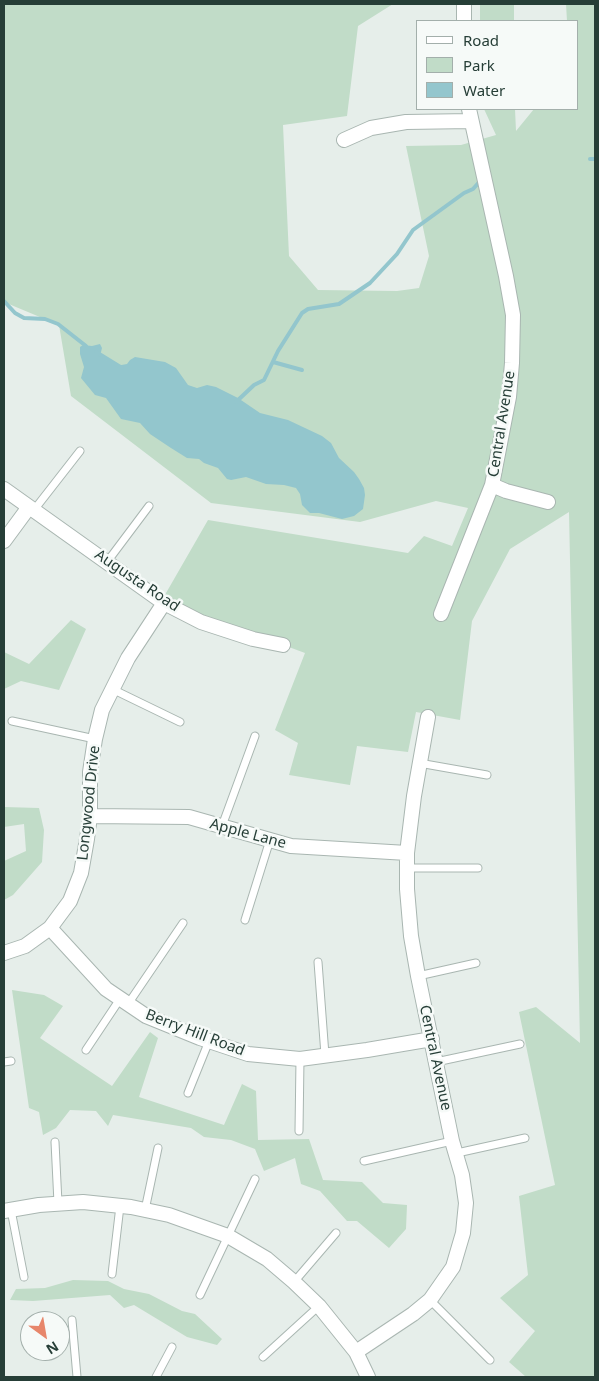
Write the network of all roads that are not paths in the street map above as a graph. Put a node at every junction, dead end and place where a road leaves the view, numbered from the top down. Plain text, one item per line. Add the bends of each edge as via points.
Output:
1 (464, 4) edge
2 (464, 20) edge
3 (470, 115) edge
4 (344, 140) dead end
5 (80, 451) dead end
6 (492, 485) junction
7 (4, 489) edge
8 (548, 502) dead end
9 (149, 506) dead end
10 (32, 509) junction
11 (4, 541) edge
12 (107, 562) junction
13 (164, 603) junction
14 (440, 614) dead end
15 (283, 645) dead end
16 (112, 689) junction
17 (428, 716) dead end
18 (12, 721) dead end
19 (180, 722) dead end
20 (255, 736) dead end
21 (95, 739) junction
22 (419, 763) junction
23 (487, 775) dead end
24 (90, 816) junction
25 (222, 826) junction
26 (270, 840) junction
27 (407, 853) junction
28 (406, 868) junction
29 (478, 868) dead end
30 (245, 920) dead end
31 (183, 923) dead end
32 (50, 928) junction
33 (4, 953) edge
34 (318, 962) dead end
35 (476, 964) dead end
36 (418, 976) junction
37 (124, 1002) junction
38 (432, 1039) junction
39 (209, 1041) junction
40 (520, 1044) dead end
41 (86, 1050) dead end
42 (325, 1055) junction
43 (300, 1059) junction
44 (436, 1062) junction
45 (188, 1093) dead end
46 (299, 1131) dead end
47 (525, 1138) dead end
48 (55, 1142) dead end
49 (455, 1147) junction
50 (158, 1148) dead end
51 (364, 1161) dead end
52 (255, 1179) dead end
53 (58, 1203) junction
54 (120, 1206) junction
55 (7, 1210) edge
56 (145, 1210) junction
57 (336, 1233) dead end
58 (228, 1236) junction
59 (112, 1274) dead end
60 (24, 1277) dead end
61 (294, 1282) junction
62 (200, 1295) dead end
63 (430, 1300) junction
64 (319, 1306) junction
65 (72, 1320) dead end
66 (172, 1347) dead end
67 (356, 1352) junction
68 (262, 1357) dead end
69 (490, 1360) dead end
70 (77, 1377) edge
71 (156, 1377) edge
72 (368, 1377) edge

1 - 2 street
3 - 4 street via 371,128
3 - 6 street, Central Avenue via 513,315 509,397
5 - 10 lane
6 - 8 street
6 - 14 street, Central Avenue
7 - 10 street, Augusta Road
9 - 12 lane
10 - 11 street
10 - 12 street, Augusta Road
12 - 13 street, Augusta Road
13 - 15 street, Augusta Road via 201,622 252,639
13 - 16 street, Longwood Drive
16 - 19 lane
16 - 21 street, Longwood Drive via 102,710
17 - 22 street, Central Avenue
18 - 21 lane
20 - 25 lane
21 - 24 street, Longwood Drive via 90,772
22 - 23 lane
22 - 27 street, Central Avenue
24 - 25 street, Apple Lane via 189,817
24 - 32 street, Longwood Drive via 81,874 70,900
25 - 26 street, Apple Lane
26 - 27 street, Apple Lane via 291,846
26 - 30 lane
27 - 28 street, Central Avenue
28 - 29 lane
28 - 36 street, Central Avenue via 411,936
31 - 37 lane
32 - 33 street, Longwood Drive via 25,946
32 - 37 street, Berry Hill Road via 106,990
34 - 42 lane
35 - 36 lane
36 - 38 street, Central Avenue
37 - 39 street, Berry Hill Road via 146,1016
37 - 41 lane
38 - 42 street, Berry Hill Road
38 - 44 street, Central Avenue
39 - 43 street, Berry Hill Road via 248,1054
39 - 45 lane
40 - 44 lane
42 - 43 street, Berry Hill Road
43 - 46 lane
44 - 49 street, Central Avenue
47 - 49 lane
48 - 53 lane
49 - 51 lane
49 - 63 street, Central Avenue via 466,1203 463,1234 453,1267
50 - 56 lane
52 - 58 lane
53 - 54 street
53 - 55 street
54 - 56 street
54 - 59 lane
55 - 60 lane
56 - 58 street via 170,1215
57 - 61 lane
58 - 61 street via 267,1259
58 - 62 lane
61 - 64 street
63 - 67 street, Central Avenue
63 - 69 lane
64 - 67 street
64 - 68 lane
65 - 70 lane
66 - 71 lane
67 - 72 street

